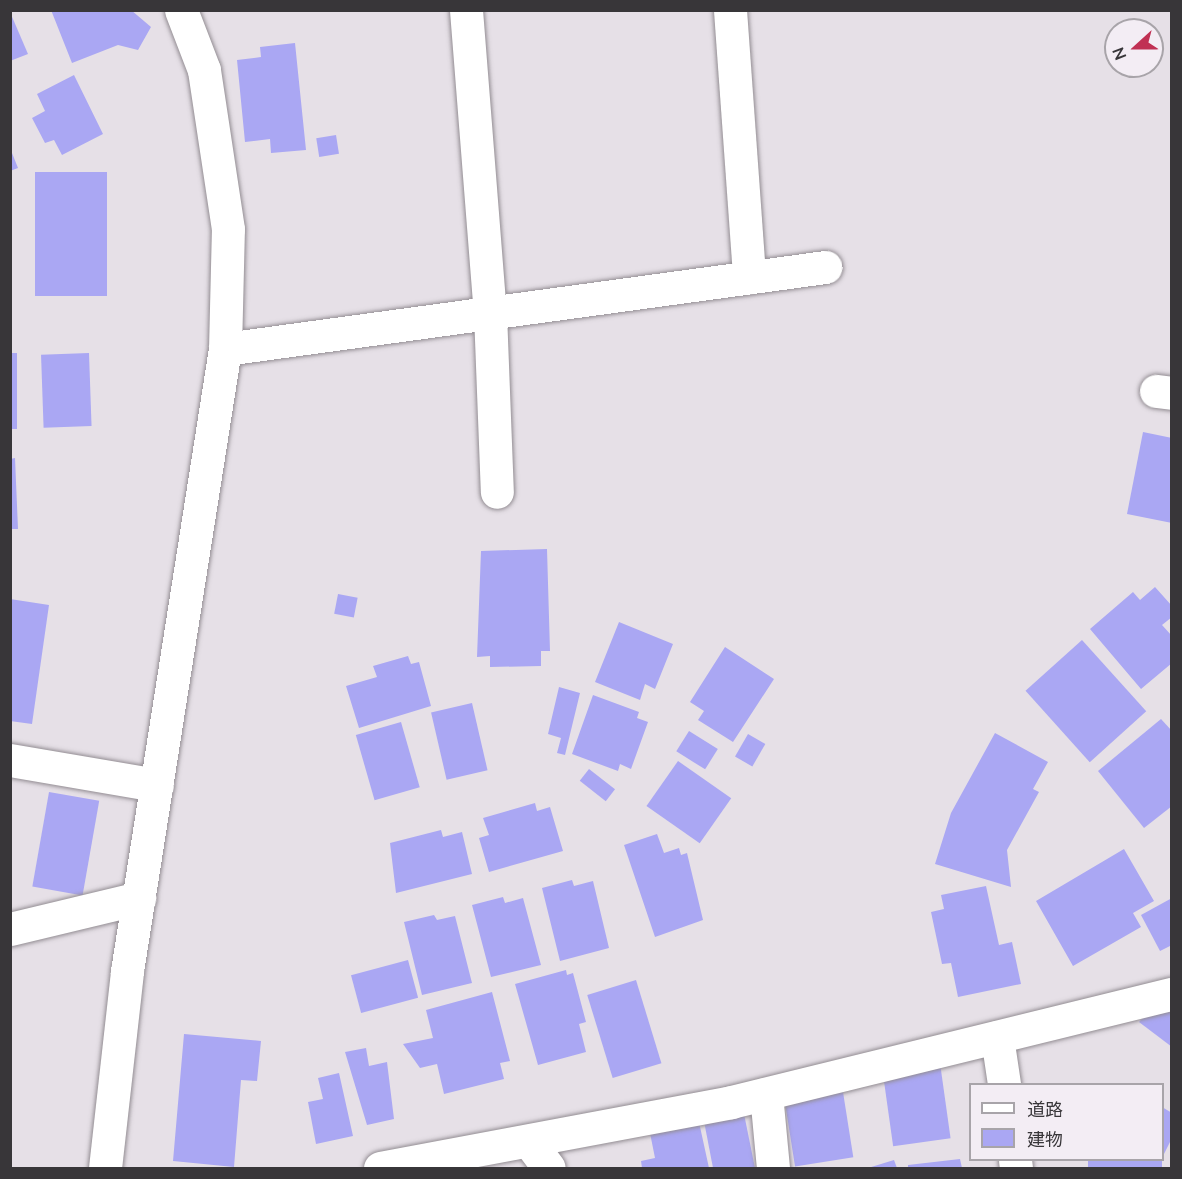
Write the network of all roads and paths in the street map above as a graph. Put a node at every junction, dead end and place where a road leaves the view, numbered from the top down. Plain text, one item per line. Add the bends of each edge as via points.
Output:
1 (181, 10) edge
2 (466, 10) edge
3 (730, 10) edge
4 (825, 267) dead end
5 (749, 277) junction
6 (490, 313) junction
7 (225, 349) junction
8 (497, 492) dead end
9 (10, 760) edge
10 (157, 784) junction
11 (139, 898) junction
12 (10, 929) edge
13 (1172, 993) edge
14 (997, 1037) junction
15 (1004, 1083) edge
16 (766, 1094) junction
17 (540, 1156) edge
18 (105, 1168) edge
19 (380, 1168) edge
20 (773, 1168) edge

1 - 7 street via 204,70 228,229
2 - 6 street
3 - 5 street
4 - 5 street
5 - 6 street
6 - 7 street
6 - 8 street
7 - 10 street
9 - 10 street
10 - 11 street
11 - 12 street
11 - 18 street
13 - 14 street
14 - 15 street
14 - 16 street
16 - 17 street
16 - 20 street
17 - 19 street

